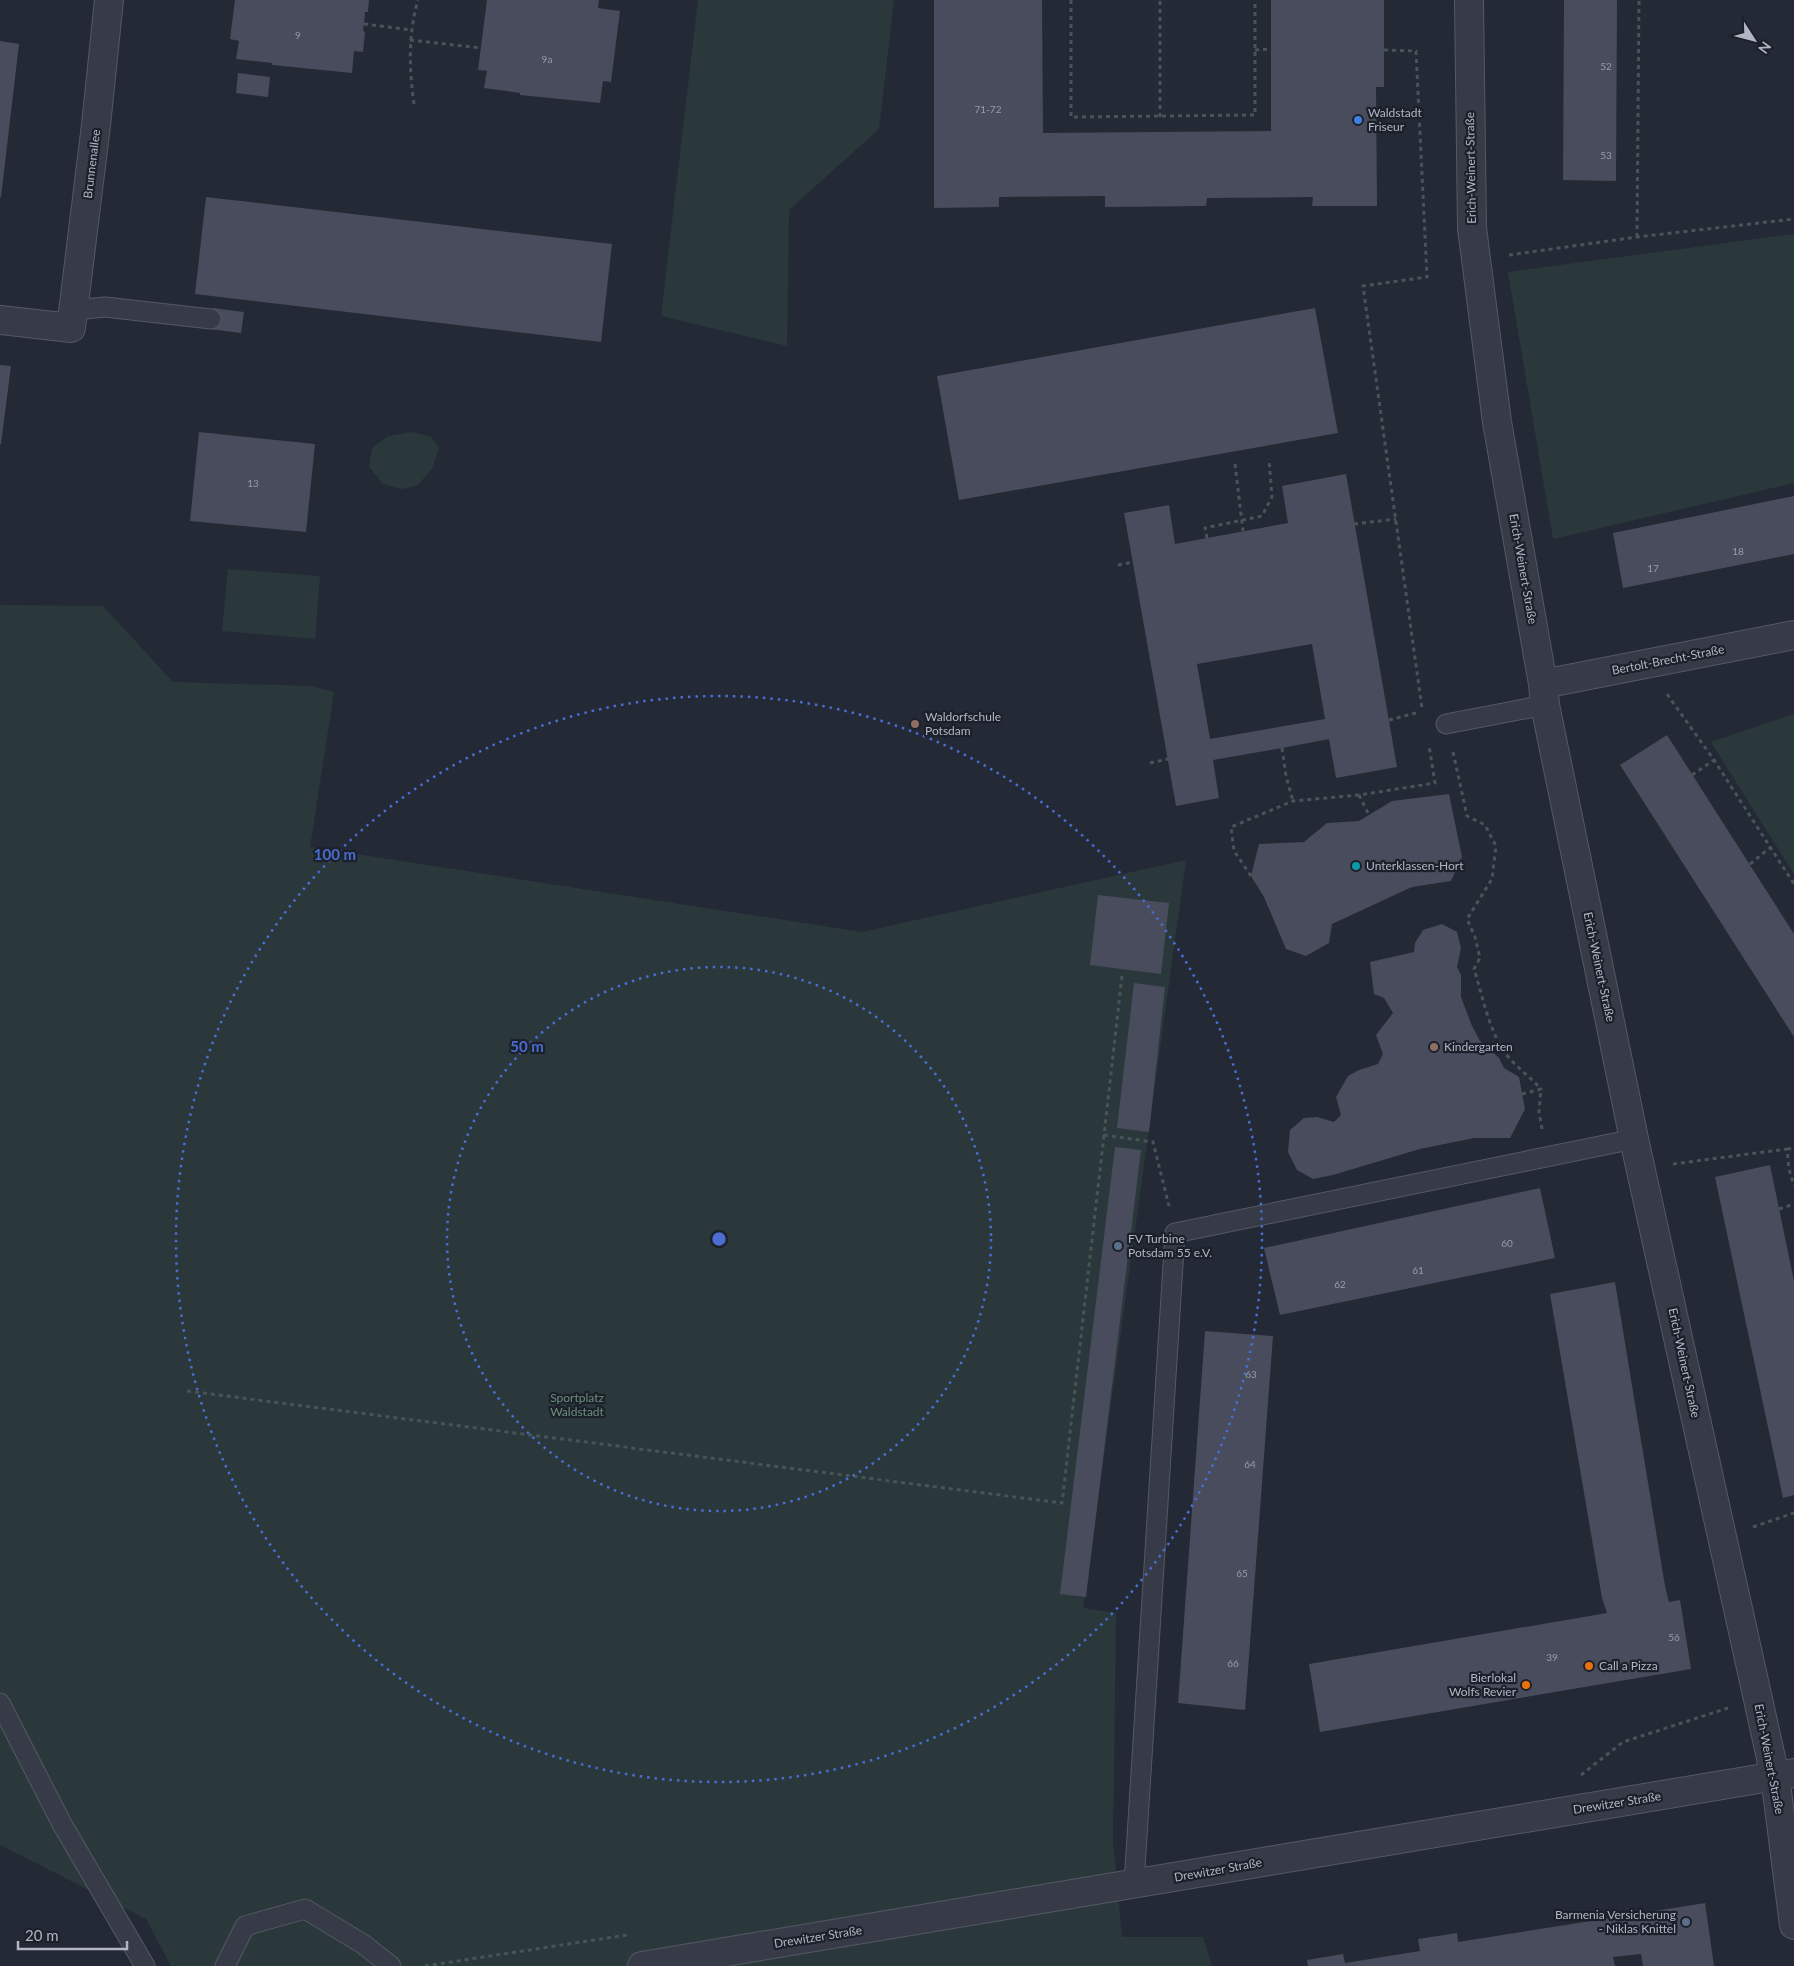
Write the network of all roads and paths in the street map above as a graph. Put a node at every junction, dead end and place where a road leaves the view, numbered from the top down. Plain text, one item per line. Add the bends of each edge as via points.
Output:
1 (109, 0) edge
2 (418, 0) edge
3 (1071, 0) edge
4 (1160, 0) edge
5 (1255, 0) edge
6 (1469, 0) edge
7 (1639, 0) edge
8 (364, 24) dead end
9 (412, 30) junction
10 (410, 40) junction
11 (481, 48) dead end
12 (1271, 49) dead end
13 (1255, 50) junction
14 (1384, 50) dead end
15 (414, 104) dead end
16 (1160, 116) junction
17 (1794, 218) edge
18 (1637, 237) junction
19 (1476, 260) junction
20 (72, 319) junction
21 (211, 319) dead end
22 (0, 320) edge
23 (1269, 459) dead end
24 (1235, 464) dead end
25 (1396, 519) junction
26 (1242, 520) junction
27 (1354, 524) dead end
28 (1243, 532) dead end
29 (1207, 538) dead end
30 (1133, 562) dead end
31 (1118, 565) dead end
32 (1794, 635) edge
33 (1646, 664) junction
34 (1544, 694) junction
35 (1389, 720) dead end
36 (1446, 724) junction
37 (1282, 748) dead end
38 (1168, 760) dead end
39 (1714, 760) junction
40 (1150, 763) dead end
41 (1692, 775) dead end
42 (1359, 795) junction
43 (1293, 801) junction
44 (1369, 815) dead end
45 (1771, 847) junction
46 (1750, 864) dead end
47 (1251, 876) dead end
48 (1794, 884) edge
49 (1122, 976) dead end
50 (1541, 1089) junction
51 (1522, 1094) dead end
52 (1104, 1135) junction
53 (1634, 1139) junction
54 (1794, 1148) edge
55 (1787, 1149) junction
56 (1548, 1156) junction
57 (1641, 1168) junction
58 (1794, 1186) edge
59 (1794, 1204) edge
60 (1779, 1209) dead end
61 (1175, 1233) junction
62 (187, 1391) dead end
63 (1794, 1514) edge
64 (1722, 1537) junction
65 (1758, 1698) junction
66 (0, 1702) edge
67 (1580, 1775) dead end
68 (1784, 1775) edge
69 (1134, 1884) junction
70 (1794, 1925) edge
71 (145, 1966) edge
72 (225, 1966) edge
73 (392, 1966) edge
74 (642, 1966) edge

1 - 20 street, Brunnenallee
2 - 9 path
3 - 16 path via 1072,118
4 - 16 path
5 - 13 path
6 - 19 street, Erich-Weinert-Straße via 1472,228
7 - 18 path
8 - 9 path
9 - 10 path
10 - 11 path
10 - 15 path
12 - 13 path
13 - 16 path via 1255,115
14 - 25 path via 1416,51 1426,240 1426,277 1363,286
17 - 18 path
18 - 19 path
19 - 34 street, Erich-Weinert-Straße via 1497,422
20 - 21 lane via 105,307
20 - 22 street
23 - 26 path via 1272,497 1262,516
24 - 26 path
25 - 27 path
25 - 35 path via 1423,711
26 - 28 path
26 - 29 path via 1205,528
30 - 31 path
32 - 33 street, Bertolt-Brecht-Straße
33 - 34 street, Bertolt-Brecht-Straße
33 - 39 path
34 - 36 lane
34 - 53 street, Erich-Weinert-Straße
36 - 42 path via 1426,729 1435,783
36 - 50 path via 1467,816 1486,825 1496,846 1492,879 1467,919 1480,958 1474,969 1496,1038 1510,1059
37 - 43 path
38 - 40 path
39 - 41 path
39 - 45 path
42 - 43 path
42 - 44 path
43 - 47 path via 1232,827 1234,852
45 - 46 path
45 - 48 path
49 - 52 path
50 - 51 path
50 - 56 path via 1539,1112
52 - 61 path via 1153,1142
52 - 62 path via 1062,1503
53 - 56 lane
53 - 57 street, Erich-Weinert-Straße
54 - 55 path
55 - 57 path
55 - 58 path
56 - 61 lane
57 - 64 street, Erich-Weinert-Straße
59 - 60 path
61 - 69 lane
63 - 64 path
64 - 65 street, Erich-Weinert-Straße
65 - 67 path via 1623,1742
65 - 68 street, Erich-Weinert-Straße
66 - 71 lane via 62,1824
68 - 69 street, Drewitzer Straße
68 - 70 street, Erich-Weinert-Straße
69 - 74 street, Drewitzer Straße
72 - 73 lane via 245,1926 305,1909 363,1944

